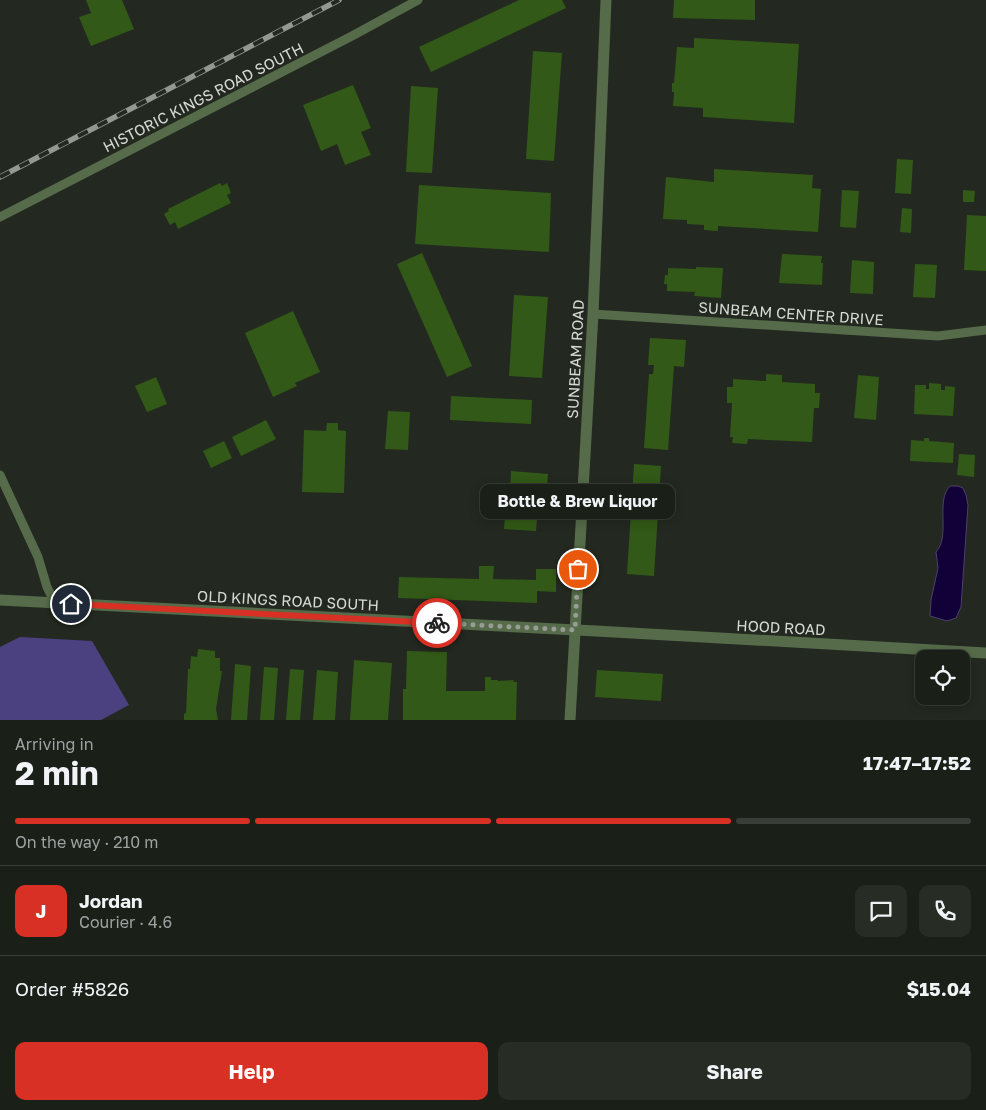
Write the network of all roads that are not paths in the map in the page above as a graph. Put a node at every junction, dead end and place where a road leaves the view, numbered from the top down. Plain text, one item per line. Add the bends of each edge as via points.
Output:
1 (418, 0) edge
2 (606, 0) edge
3 (0, 217) edge
4 (593, 314) junction
5 (986, 330) edge
6 (0, 475) edge
7 (0, 600) edge
8 (55, 603) junction
9 (575, 630) junction
10 (986, 653) edge
11 (570, 720) edge

1 - 3 street, HISTORIC KINGS ROAD SOUTH
2 - 4 street, SUNBEAM ROAD
4 - 5 street, SUNBEAM CENTER DRIVE via 938,336
4 - 9 street, SUNBEAM ROAD
6 - 8 street via 38,557
7 - 8 street, OLD KINGS ROAD SOUTH
8 - 9 street, OLD KINGS ROAD SOUTH
9 - 10 street, HOOD ROAD
9 - 11 street, SUNBEAM ROAD

